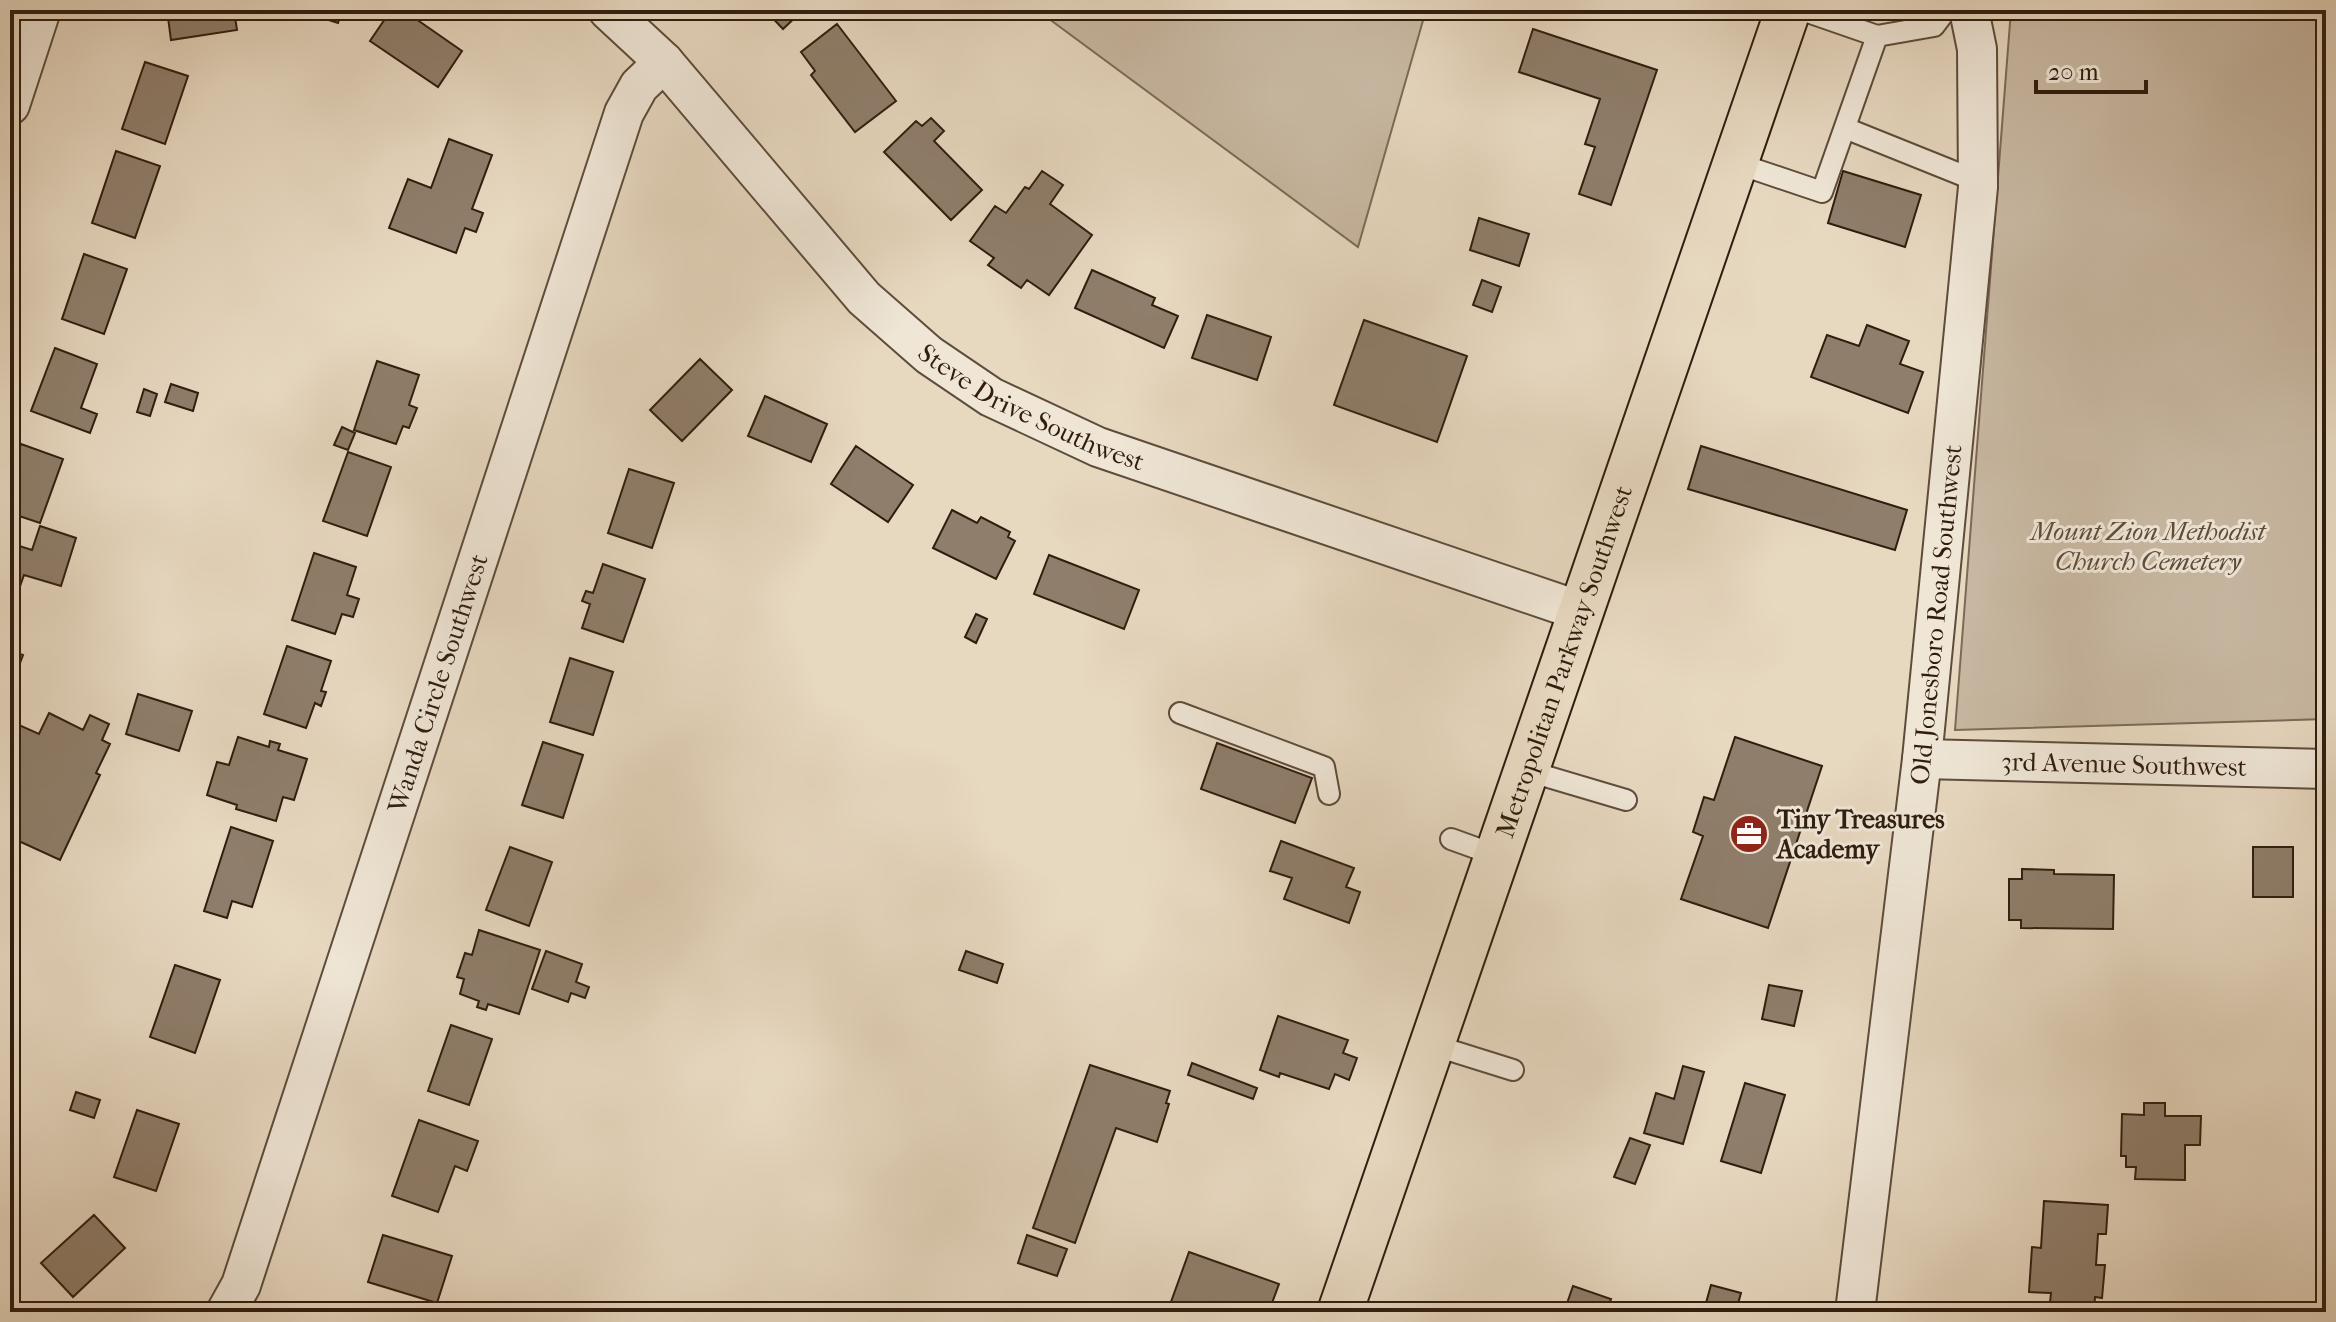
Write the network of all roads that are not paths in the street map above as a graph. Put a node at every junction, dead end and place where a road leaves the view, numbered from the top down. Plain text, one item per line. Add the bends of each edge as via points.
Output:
1 (41, 10) edge
2 (608, 10) edge
3 (1788, 10) edge
4 (1802, 10) edge
5 (1946, 10) edge
6 (1969, 10) edge
7 (1877, 36) junction
8 (664, 62) junction
9 (10, 105) edge
10 (1845, 128) junction
11 (1736, 163) junction
12 (1977, 181) junction
13 (1583, 612) junction
14 (1180, 713) dead end
15 (1922, 759) junction
16 (2326, 769) edge
17 (1528, 771) junction
18 (1329, 794) dead end
19 (1626, 800) dead end
20 (1451, 839) dead end
21 (1498, 856) junction
22 (1433, 1045) junction
23 (1513, 1070) dead end
24 (226, 1312) edge
25 (1340, 1312) edge
26 (1855, 1312) edge

1 - 9 street
2 - 8 street, Steve Drive Southwest
3 - 11 main road, Metropolitan Parkway Southwest
4 - 7 lane
5 - 7 lane via 1934,26
6 - 12 street, Old Jonesboro Road Southwest via 1977,49
7 - 10 lane
8 - 13 street, Steve Drive Southwest via 864,298 929,355 991,397 1098,447
8 - 24 street, Wanda Circle Southwest via 639,86 624,113 241,1285
10 - 11 lane via 1822,192
10 - 12 lane
11 - 13 main road, Metropolitan Parkway Southwest
12 - 15 street, Old Jonesboro Road Southwest
13 - 17 main road, Metropolitan Parkway Southwest
14 - 18 lane via 1324,767
15 - 16 street, 3rd Avenue Southwest
15 - 26 street, Old Jonesboro Road Southwest
17 - 19 lane
17 - 21 main road, Metropolitan Parkway Southwest
20 - 21 lane
21 - 22 main road, Metropolitan Parkway Southwest
22 - 23 lane
22 - 25 main road, Metropolitan Parkway Southwest

